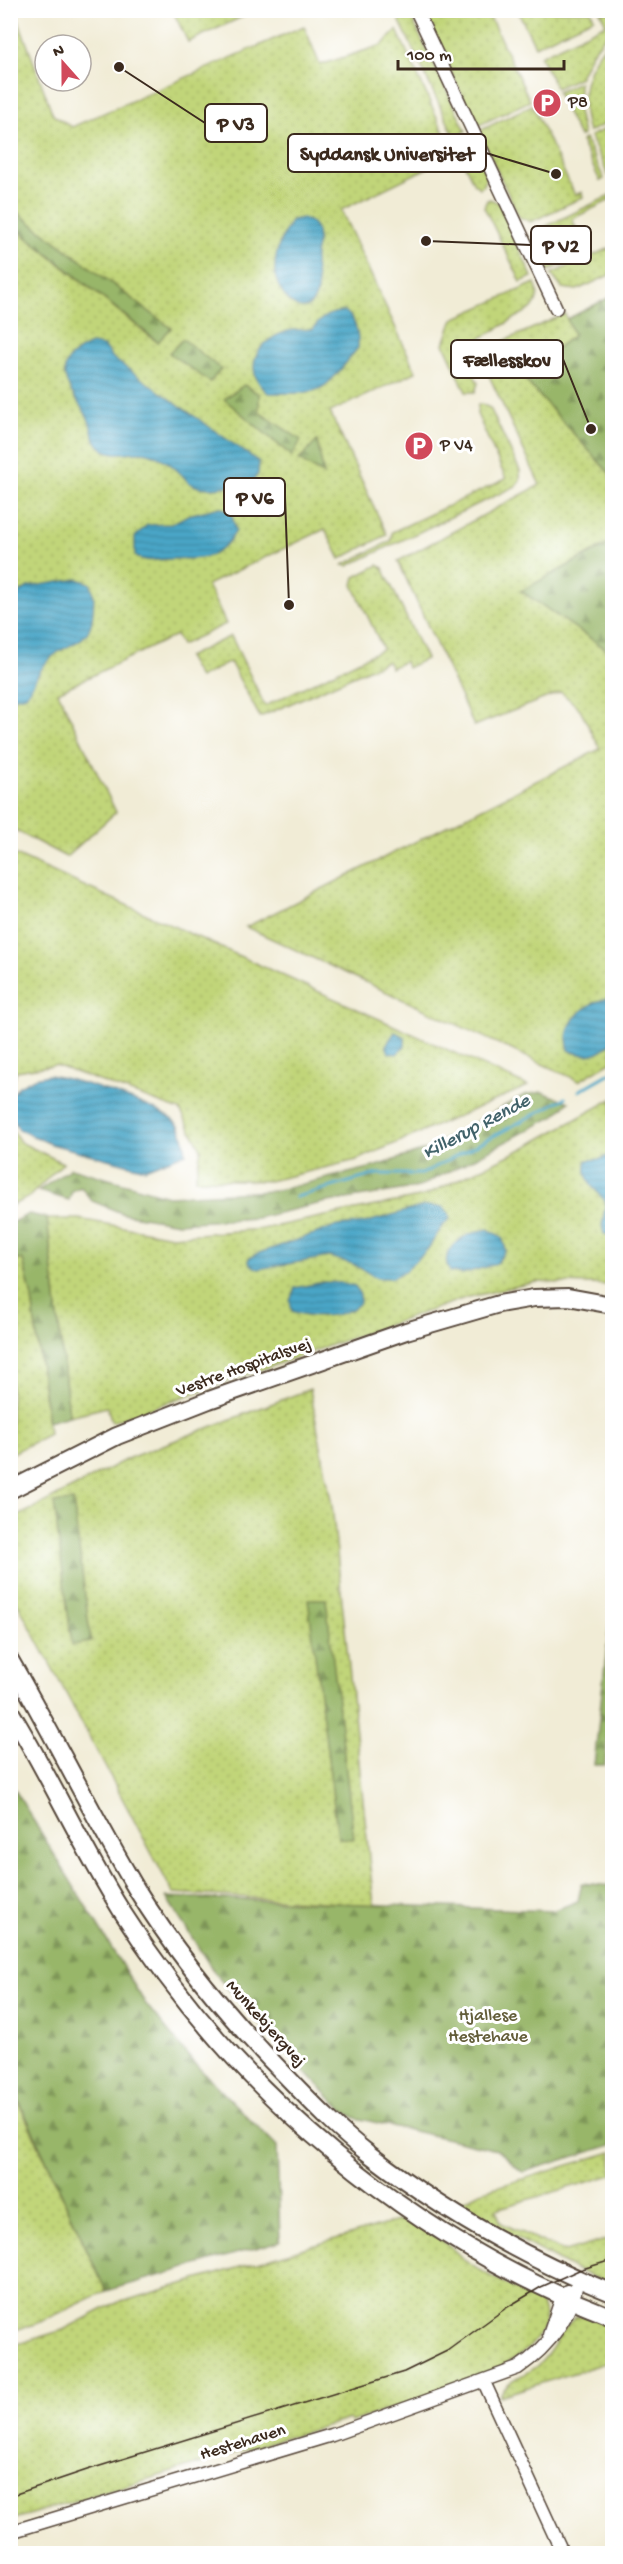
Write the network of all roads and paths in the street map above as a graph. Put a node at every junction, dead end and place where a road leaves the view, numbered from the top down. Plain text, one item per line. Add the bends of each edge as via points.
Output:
1 (416, 10) edge
2 (556, 308) dead end
3 (612, 1294) edge
4 (499, 1304) junction
5 (612, 1305) edge
6 (612, 1313) edge
7 (10, 1490) edge
8 (10, 1660) edge
9 (10, 1711) edge
10 (578, 2279) junction
11 (612, 2293) edge
12 (568, 2299) junction
13 (612, 2317) edge
14 (484, 2382) junction
15 (10, 2532) edge
16 (563, 2553) edge

1 - 2 street
3 - 4 street, Vestre Hospitalsvej via 556,1287 512,1295
4 - 5 street, Vestre Hospitalsvej via 568,1297
4 - 6 street via 569,1304
4 - 7 street, Vestre Hospitalsvej via 406,1331 209,1400 117,1436
8 - 10 street, Munkebjergvej via 138,1891 185,1960 245,2035 369,2154 469,2222
9 - 12 street via 121,1909 180,1995 226,2050 295,2120 386,2194 492,2261
10 - 11 street, Munkebjergvej
10 - 12 street, Hestehaven
12 - 13 street
12 - 14 street, Hestehaven via 548,2340 534,2356 518,2368
14 - 15 street, Hestehaven via 322,2438
14 - 16 street

